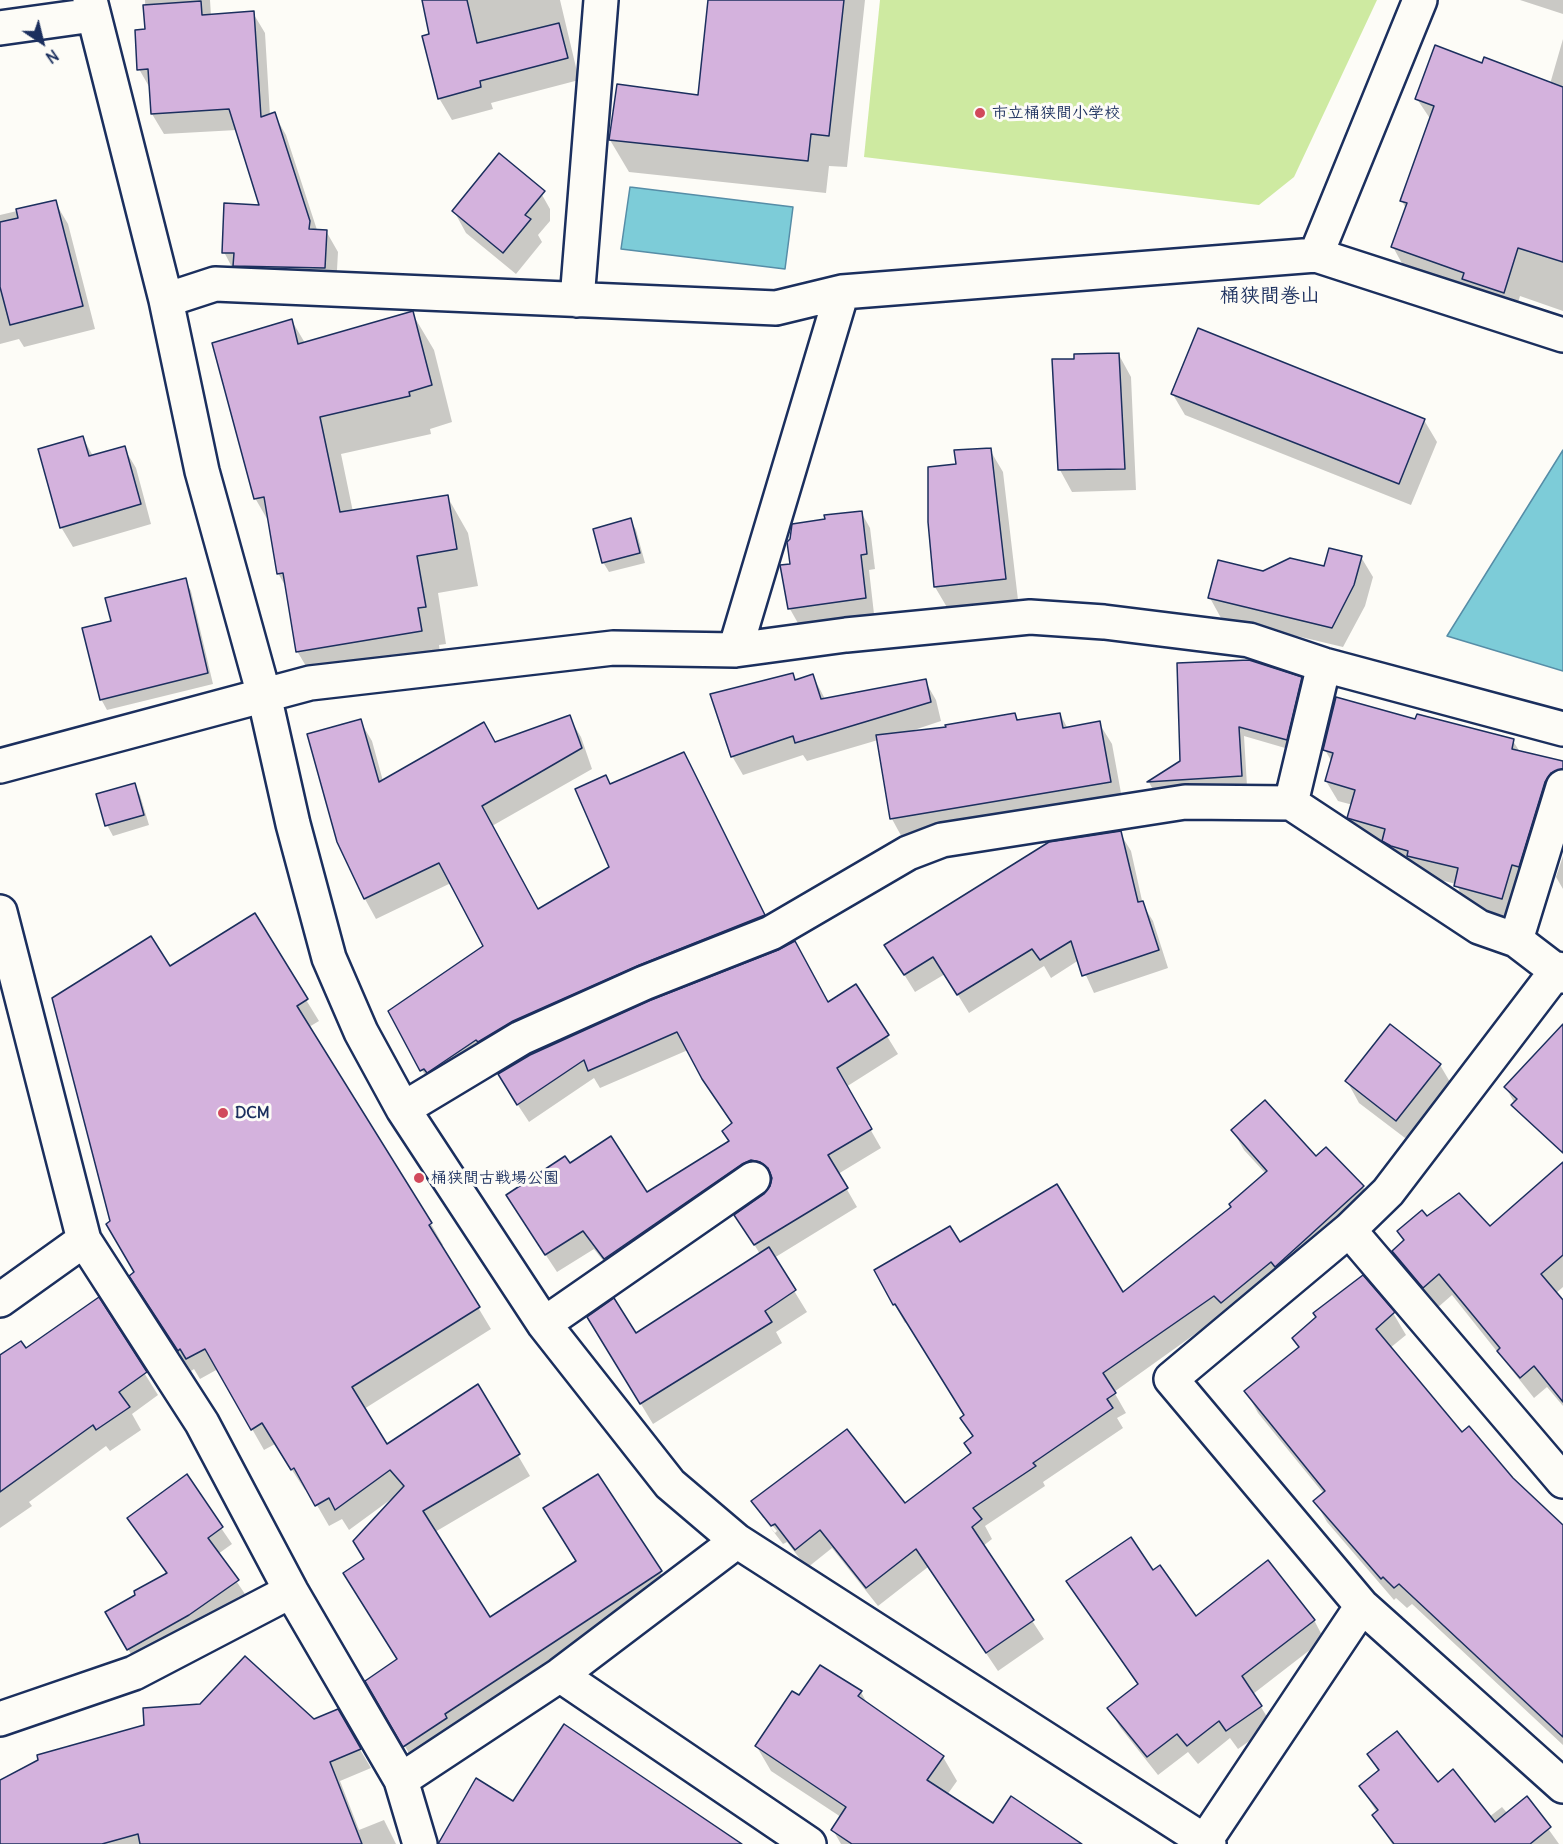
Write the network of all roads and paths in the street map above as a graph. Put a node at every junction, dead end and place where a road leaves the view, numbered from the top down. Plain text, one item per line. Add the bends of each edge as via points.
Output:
1 (601, 0) edge
2 (1420, 0) edge
3 (91, 7) edge
4 (0, 28) edge
5 (1316, 255) junction
6 (842, 292) junction
7 (166, 300) junction
8 (577, 300) junction
9 (1563, 335) edge
10 (735, 650) junction
11 (1324, 665) junction
12 (264, 695) junction
13 (1563, 729) edge
14 (0, 766) edge
15 (1563, 787) edge
16 (1291, 803) junction
17 (0, 912) edge
18 (1516, 940) junction
19 (1561, 972) edge
20 (403, 1109) junction
21 (753, 1179) dead end
22 (1349, 1230) junction
23 (84, 1240) junction
24 (0, 1300) edge
25 (544, 1324) junction
26 (1563, 1481) edge
27 (737, 1541) junction
28 (291, 1591) junction
29 (1362, 1606) junction
30 (560, 1675) junction
31 (0, 1719) edge
32 (401, 1780) junction
33 (1563, 1786) edge
34 (791, 1839) edge
35 (1207, 1843) edge
36 (420, 1844) edge

1 - 8 street
2 - 5 street
3 - 4 street
3 - 7 street
5 - 6 street
5 - 9 street
6 - 8 street via 776,308
6 - 10 street
7 - 8 street via 215,284
7 - 12 street via 202,471
10 - 11 street via 1030,617 1249,640
10 - 12 street via 613,648 310,683
11 - 13 street
11 - 16 street
12 - 14 street
12 - 20 street via 329,958 361,1032
15 - 18 street
16 - 18 street via 1479,927
16 - 20 street via 1185,802 942,840 908,853 771,933 644,983 521,1038
17 - 23 street
18 - 19 street
19 - 22 street via 1388,1192
20 - 25 street
21 - 25 street
22 - 26 street
22 - 29 street via 1171,1379
23 - 24 street
23 - 28 street via 202,1423
25 - 27 street via 670,1484
27 - 30 street
27 - 35 street
28 - 31 street via 134,1673
28 - 32 street
29 - 33 street
29 - 35 street
30 - 32 street
30 - 34 street
32 - 36 street

